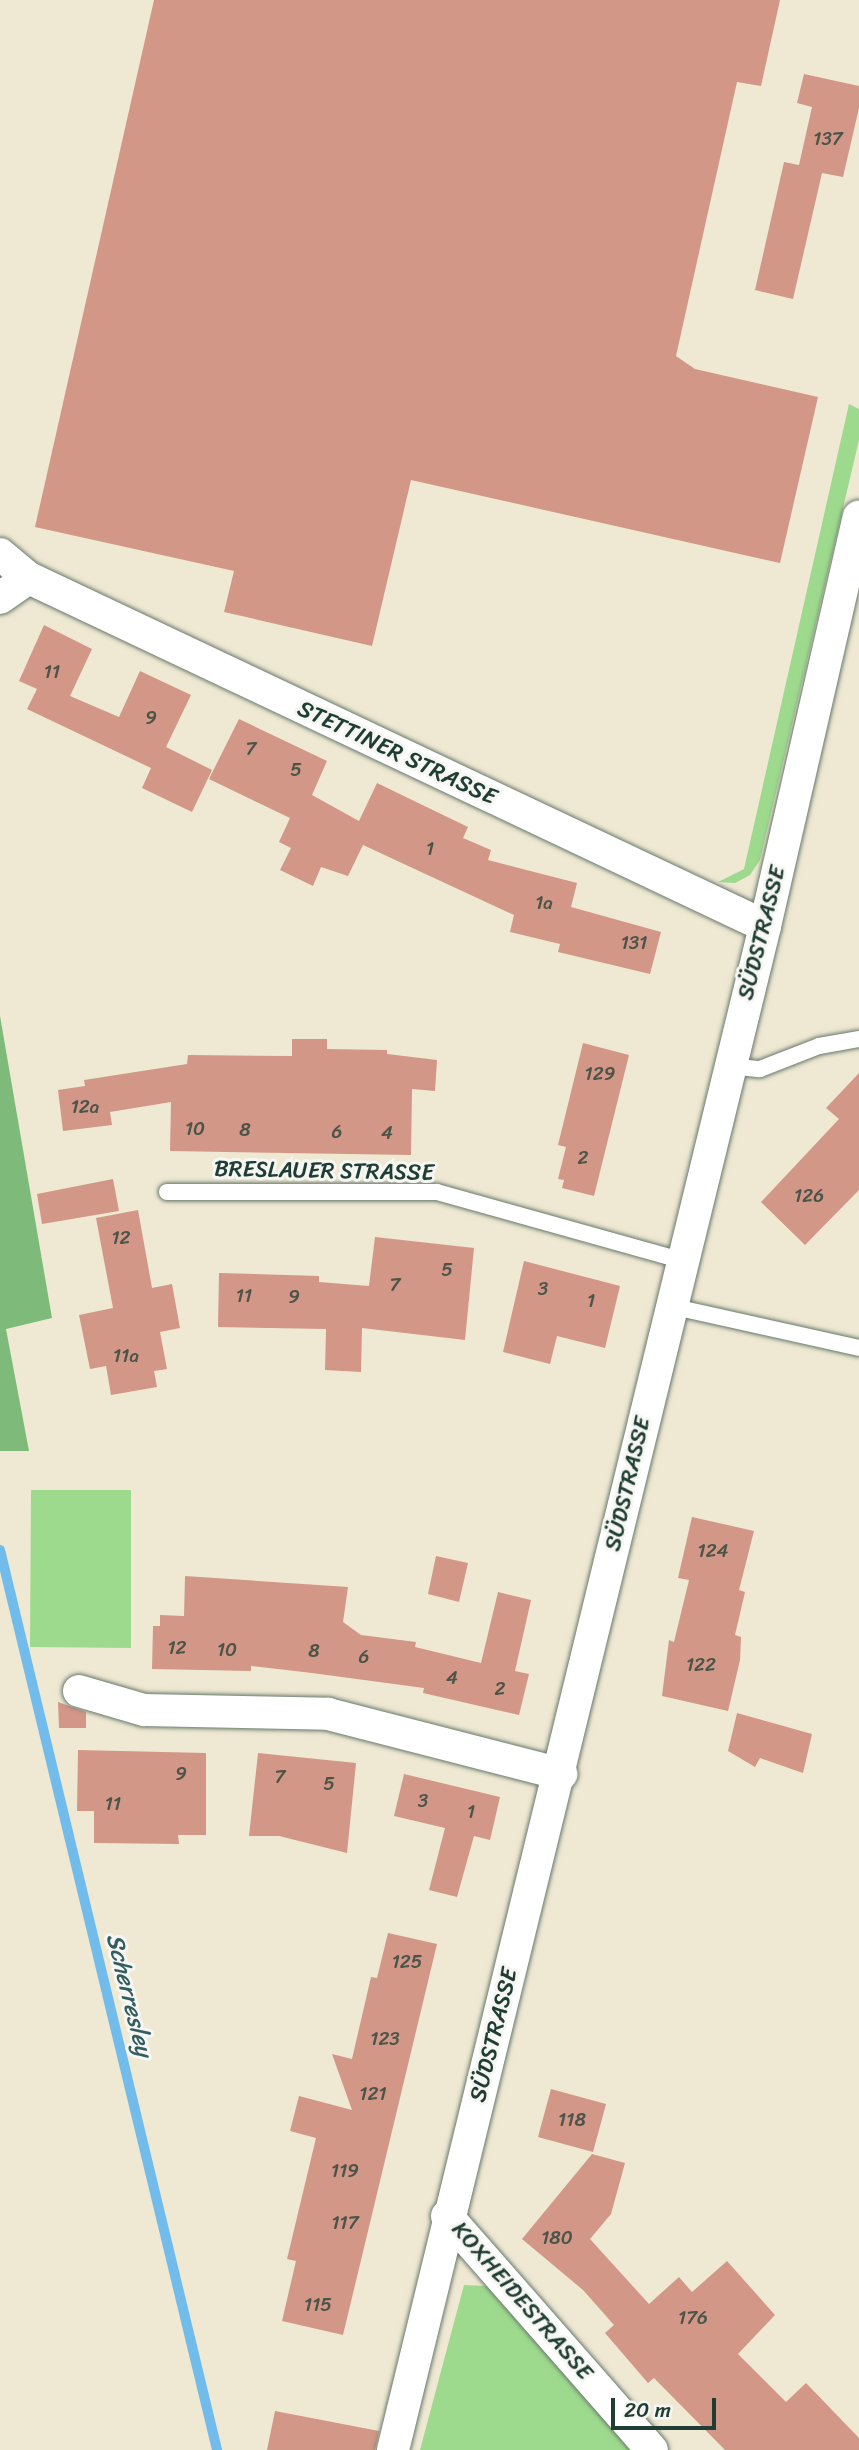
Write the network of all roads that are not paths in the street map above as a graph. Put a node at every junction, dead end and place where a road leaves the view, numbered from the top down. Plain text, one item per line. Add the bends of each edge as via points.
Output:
1 (859, 517) edge
2 (0, 554) edge
3 (29, 578) junction
4 (0, 598) edge
5 (765, 926) junction
6 (859, 1039) edge
7 (729, 1066) junction
8 (167, 1192) dead end
9 (681, 1260) junction
10 (670, 1306) junction
11 (859, 1348) edge
12 (79, 1691) dead end
13 (561, 1774) junction
14 (447, 2216) junction
15 (393, 2450) edge
16 (652, 2450) edge

1 - 5 street, SÜDSTRASSE
2 - 3 street, STETTINER STRASSE
3 - 4 street
3 - 5 street, STETTINER STRASSE
5 - 7 street, SÜDSTRASSE
6 - 7 lane via 819,1046 760,1069
7 - 9 street, SÜDSTRASSE
8 - 9 lane, BRESLAUER STRASSE via 437,1192
9 - 10 street, SÜDSTRASSE
10 - 11 lane
10 - 13 street, SÜDSTRASSE
12 - 13 street via 144,1710 328,1714
13 - 14 street, SÜDSTRASSE
14 - 15 street, SÜDSTRASSE
14 - 16 street, KOXHEIDESTRASSE

